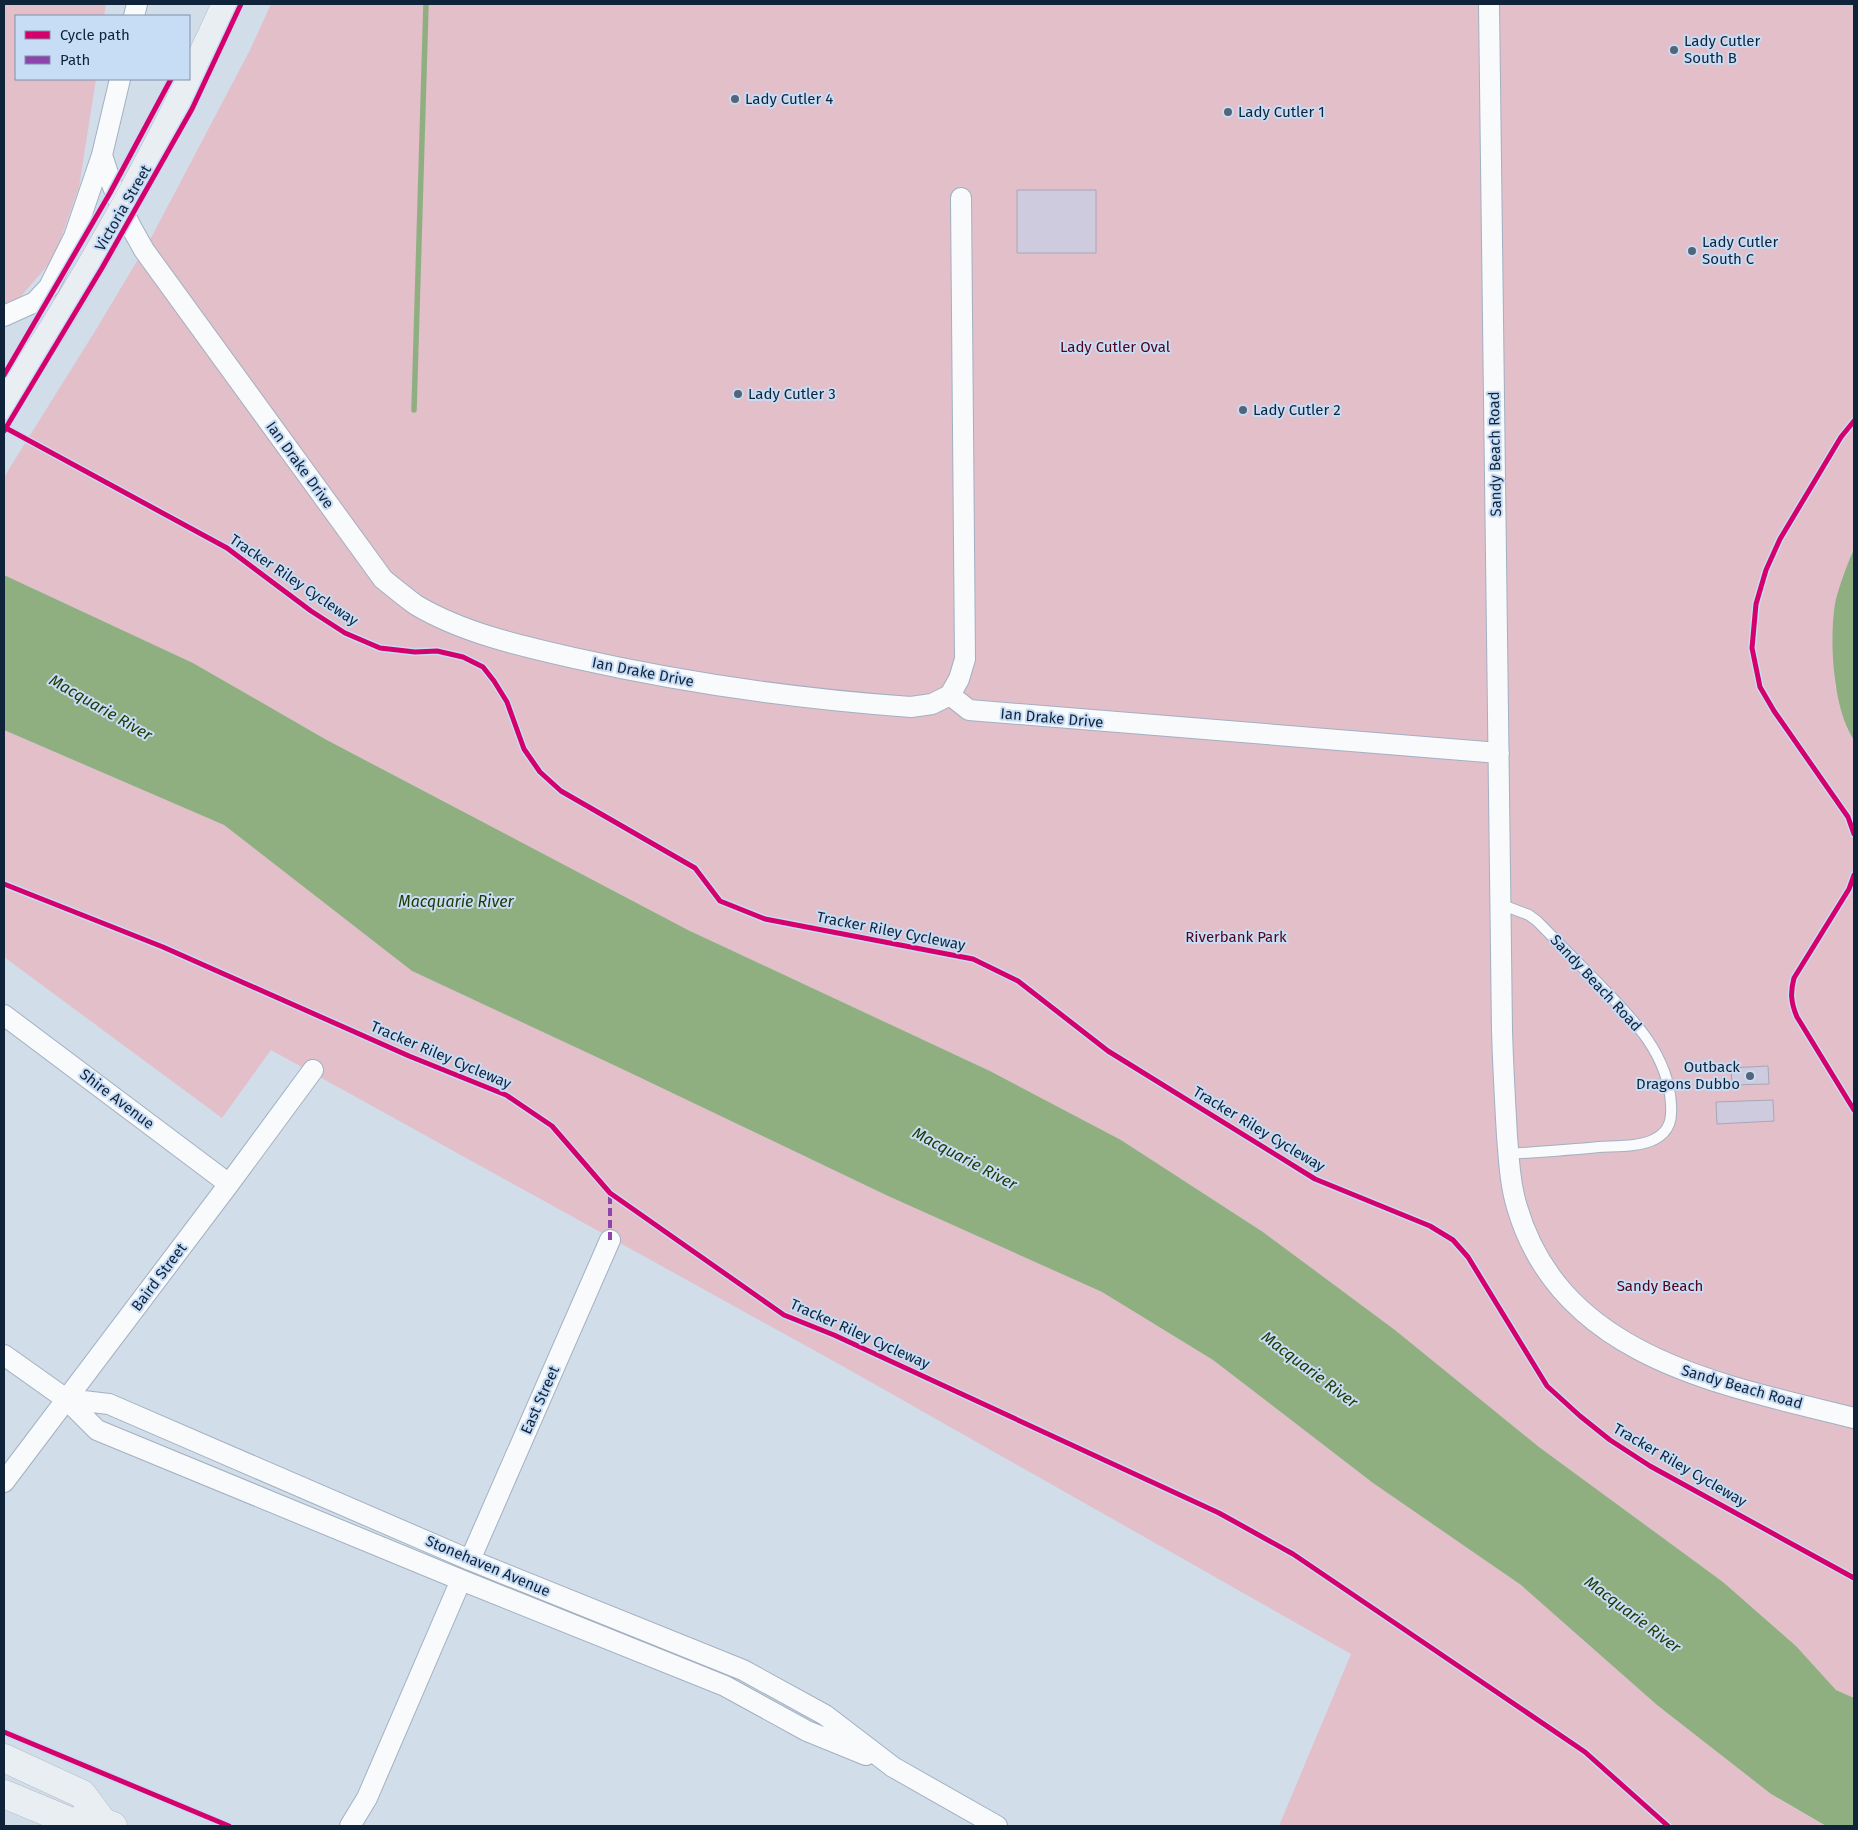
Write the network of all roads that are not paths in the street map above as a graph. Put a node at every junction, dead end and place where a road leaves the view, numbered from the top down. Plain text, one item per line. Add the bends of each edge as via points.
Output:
1 (226, 4) edge
2 (1489, 4) edge
3 (190, 79) edge
4 (120, 80) edge
5 (190, 80) edge
6 (102, 156) junction
7 (961, 198) dead end
8 (4, 316) edge
9 (4, 405) edge
10 (950, 695) junction
11 (1499, 753) junction
12 (1500, 904) junction
13 (4, 1015) edge
14 (313, 1070) dead end
15 (1508, 1154) junction
16 (229, 1184) junction
17 (610, 1240) dead end
18 (4, 1355) edge
19 (66, 1399) junction
20 (1854, 1418) edge
21 (4, 1482) edge
22 (470, 1560) junction
23 (461, 1580) junction
24 (4, 1758) edge
25 (894, 1767) junction
26 (4, 1794) edge
27 (367, 1798) junction
28 (108, 1824) edge
29 (350, 1826) edge
30 (361, 1826) edge
31 (997, 1826) edge

1 - 3 highway, Victoria Street, bridge
2 - 11 street, Sandy Beach Road
4 - 6 street, Ian Drake Drive
5 - 9 highway, Victoria Street, bridge via 122,212
6 - 8 street via 74,237 49,287 35,302
6 - 10 street, Ian Drake Drive via 128,223 144,250 383,579 416,605 462,626 518,645 636,672 769,694 892,706 932,704
7 - 10 street via 965,659
10 - 11 street, Ian Drake Drive via 970,710
11 - 12 street, Sandy Beach Road
12 - 15 street, Sandy Beach Road
12 - 15 lane, Sandy Beach Road via 1537,921 1635,1021 1662,1063 1671,1096 1672,1115 1664,1134 1639,1144
13 - 16 street, Shire Avenue
14 - 16 street, Baird Street
15 - 20 street, Sandy Beach Road via 1517,1207 1538,1256 1568,1299 1592,1321 1618,1339 1700,1378
16 - 19 street, Baird Street
17 - 22 street, East Street
18 - 19 street, Stonehaven Avenue
19 - 21 street, Baird Street
19 - 22 street, Stonehaven Avenue via 109,1404
19 - 23 street, Stonehaven Avenue via 97,1430
22 - 25 street, Stonehaven Avenue via 743,1670 825,1715
23 - 25 street, Stonehaven Avenue via 725,1686 807,1731
23 - 27 street
24 - 28 highway via 82,1794
25 - 31 street, Stonehaven Avenue
26 - 28 highway via 69,1821
27 - 29 street
27 - 30 street

